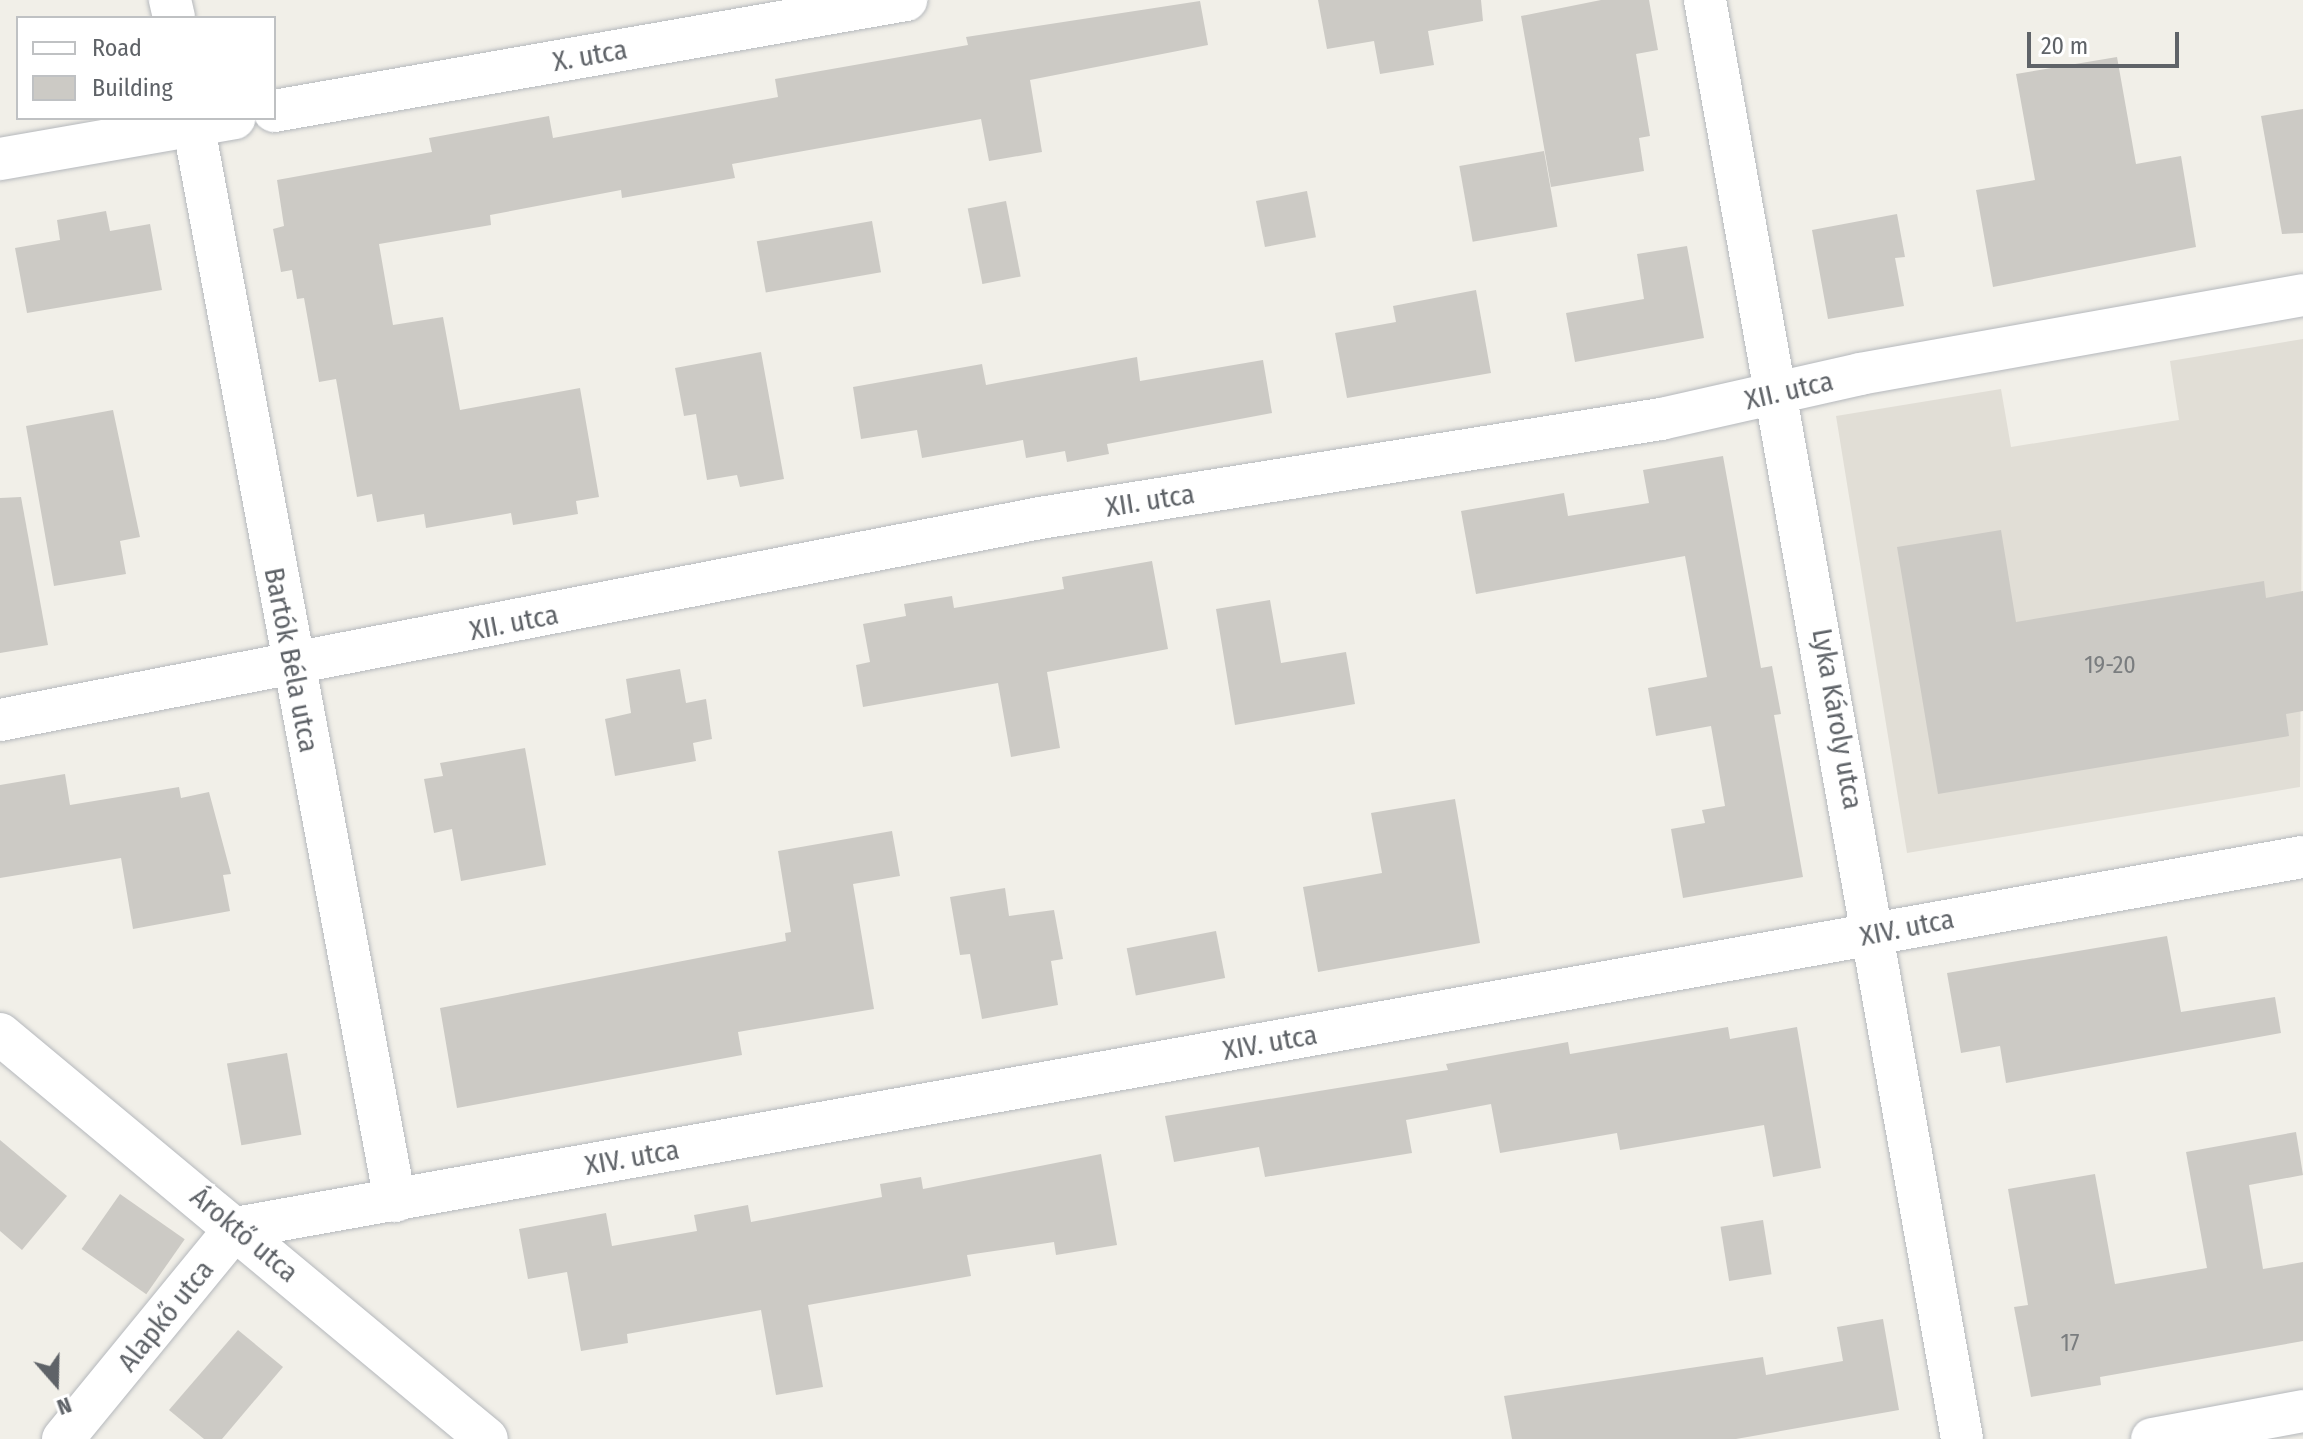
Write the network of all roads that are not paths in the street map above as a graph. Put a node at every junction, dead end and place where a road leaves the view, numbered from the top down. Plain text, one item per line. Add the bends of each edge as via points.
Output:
1 (906, 0) edge
2 (1705, 0) edge
3 (276, 111) edge
4 (214, 120) edge
5 (193, 122) edge
6 (0, 159) edge
7 (2303, 295) edge
8 (1777, 394) junction
9 (292, 666) junction
10 (0, 720) edge
11 (2303, 857) edge
12 (1876, 934) junction
13 (0, 1034) edge
14 (395, 1201) junction
15 (236, 1228) junction
16 (2303, 1411) edge
17 (63, 1439) edge
18 (487, 1439) edge
19 (1962, 1439) edge
20 (2152, 1439) edge

1 - 3 street, X. utca
2 - 8 street, Lyka Károly utca
4 - 5 street
5 - 6 street
5 - 9 street, Bartók Béla utca
7 - 8 street, XII. utca
8 - 9 street, XII. utca via 1661,419 1040,518
8 - 12 street, Lyka Károly utca
9 - 10 street, XII. utca
9 - 14 street, Bartók Béla utca
11 - 12 street, XIV. utca
12 - 14 street, XIV. utca
12 - 19 street, Lyka Károly utca
13 - 15 street, Ároktő utca
14 - 15 street, XIV. utca
15 - 17 street, Alapkő utca
15 - 18 street, Ároktő utca
16 - 20 street

